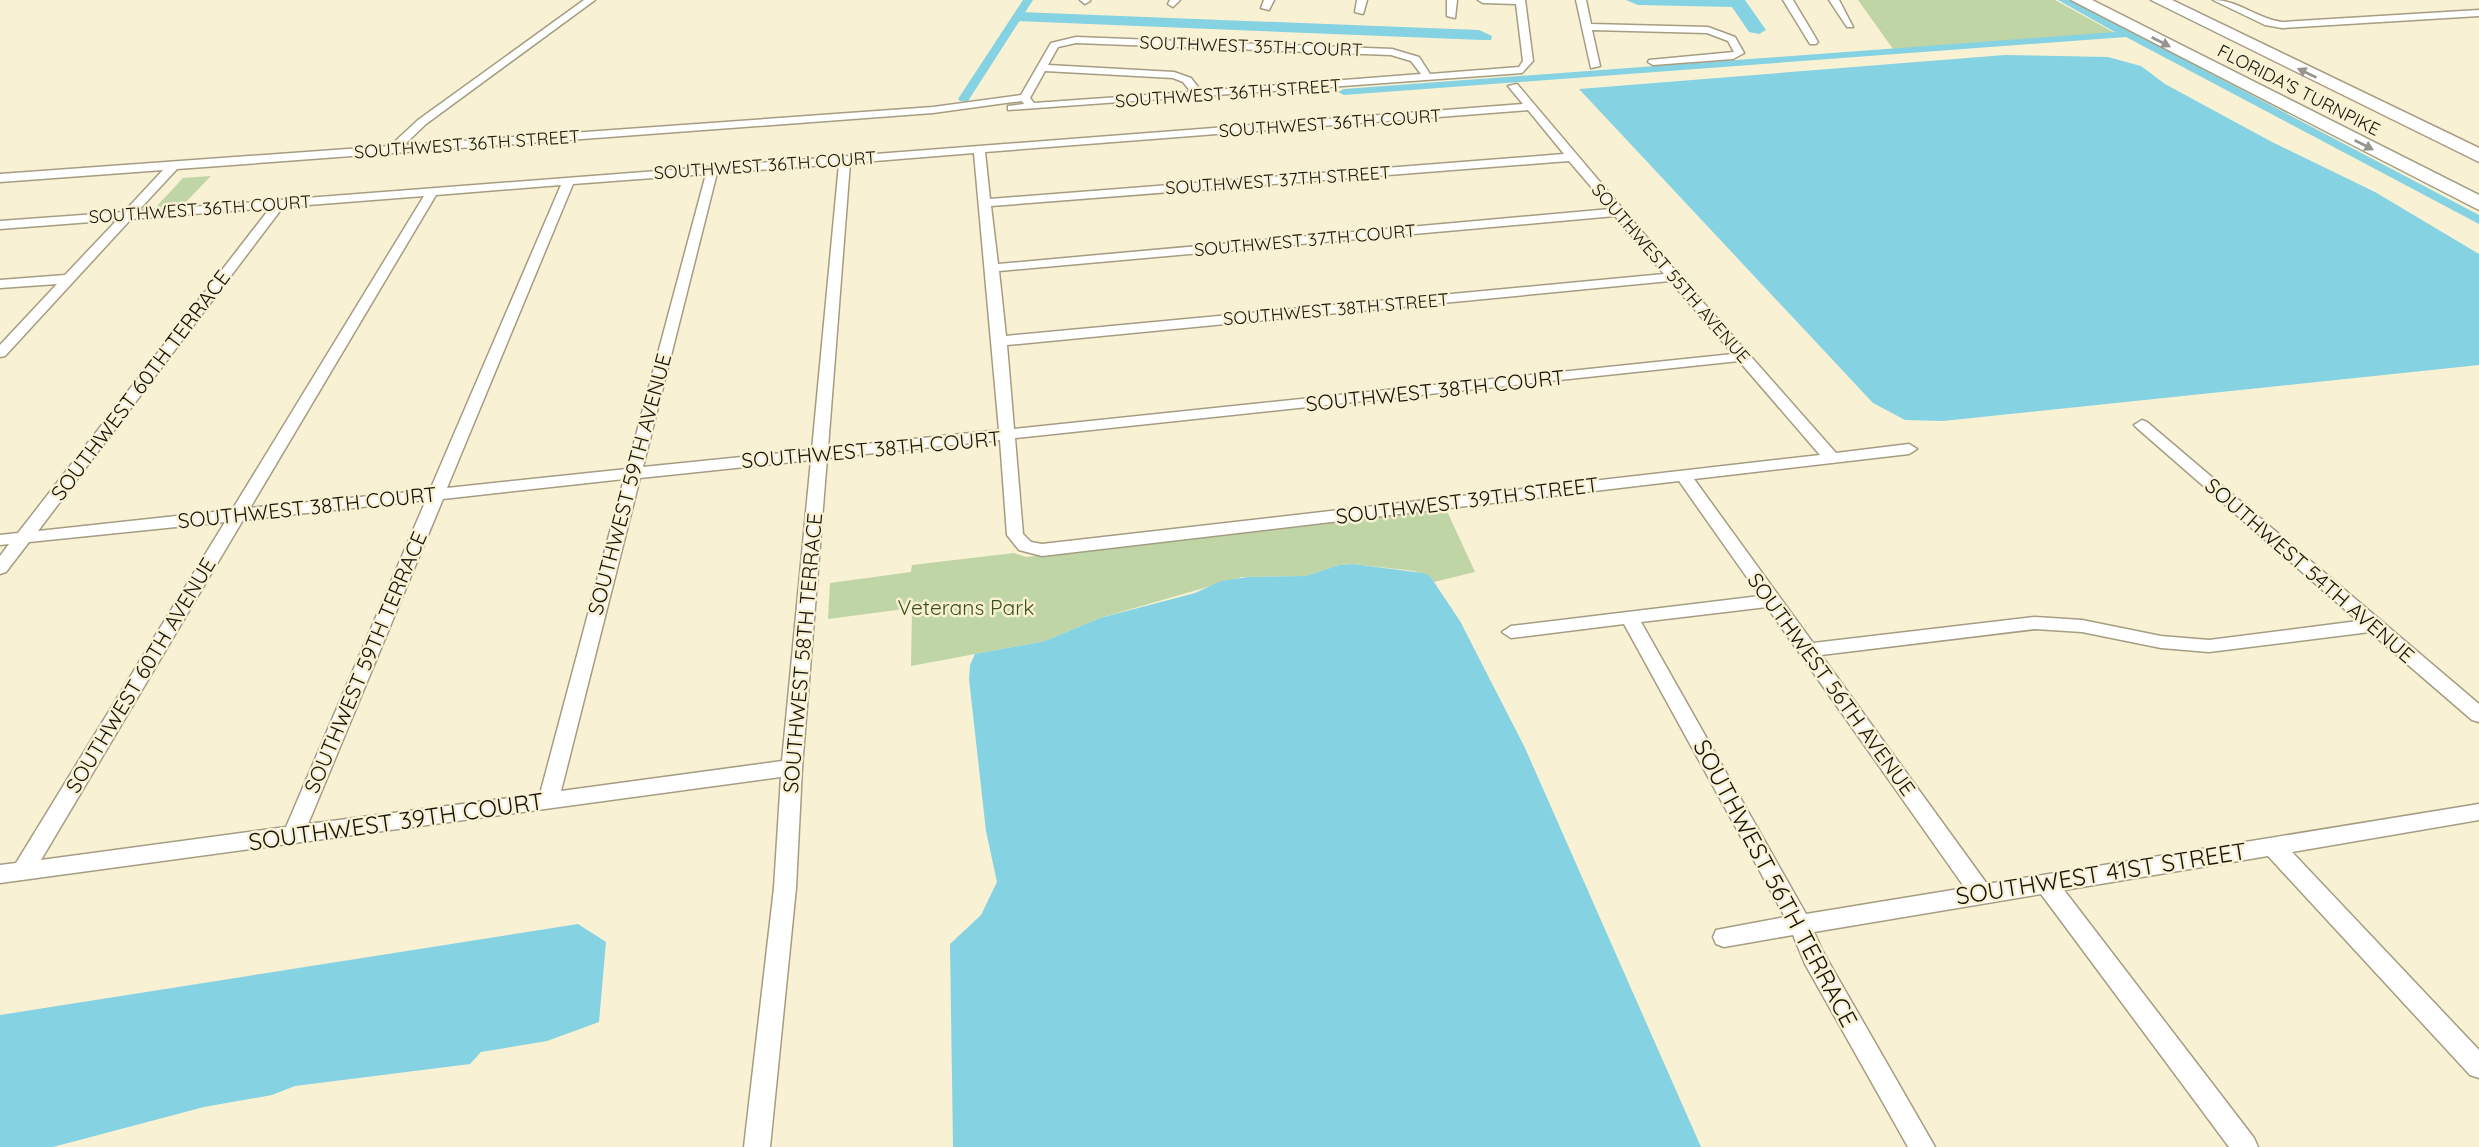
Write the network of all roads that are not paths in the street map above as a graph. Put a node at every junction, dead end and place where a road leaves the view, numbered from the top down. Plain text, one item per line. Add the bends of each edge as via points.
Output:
1 (590, 0) edge
2 (1362, 0) edge
3 (1452, 0) edge
4 (1483, 0) edge
5 (1581, 0) edge
6 (1788, 0) edge
7 (1834, 0) edge
8 (2078, 0) edge
9 (2103, 0) edge
10 (2159, 0) edge
11 (2218, 0) edge
12 (1515, 1) edge
13 (1360, 12) dead end
14 (2479, 13) edge
15 (2458, 14) junction
16 (1452, 16) dead end
17 (2479, 23) edge
18 (1850, 25) dead end
19 (1588, 27) junction
20 (1812, 42) dead end
21 (2209, 45) dead end
22 (1653, 62) dead end
23 (1595, 66) dead end
24 (1042, 68) junction
25 (1428, 78) junction
26 (1513, 86) dead end
27 (2294, 89) dead end
28 (1199, 94) junction
29 (1009, 99) junction
30 (1028, 102) junction
31 (1530, 107) junction
32 (992, 108) junction
33 (933, 110) junction
34 (979, 149) junction
35 (392, 150) junction
36 (2479, 156) edge
37 (1572, 157) junction
38 (845, 158) junction
39 (173, 166) junction
40 (713, 168) junction
41 (0, 178) edge
42 (569, 180) junction
43 (2479, 180) edge
44 (432, 192) junction
45 (280, 202) junction
46 (985, 203) junction
47 (2479, 203) edge
48 (1618, 212) junction
49 (129, 215) junction
50 (0, 225) edge
51 (992, 268) junction
52 (1673, 277) junction
53 (69, 279) junction
54 (0, 284) edge
55 (1000, 341) junction
56 (0, 353) edge
57 (1741, 356) junction
58 (2142, 425) dead end
59 (1006, 436) junction
60 (1909, 449) dead end
61 (819, 453) junction
62 (1832, 458) junction
63 (631, 473) junction
64 (1683, 475) junction
65 (437, 492) junction
66 (235, 514) junction
67 (24, 537) junction
68 (0, 540) edge
69 (0, 568) edge
70 (1772, 600) junction
71 (1630, 618) junction
72 (2374, 625) junction
73 (1511, 632) dead end
74 (1808, 650) junction
75 (2479, 715) edge
76 (792, 768) junction
77 (548, 801) junction
78 (2479, 812) edge
79 (293, 835) junction
80 (2272, 845) junction
81 (23, 871) junction
82 (0, 874) edge
83 (2046, 883) junction
84 (1980, 892) junction
85 (1800, 923) junction
86 (1724, 936) dead end
87 (2479, 1067) edge
88 (757, 1147) edge
89 (1922, 1147) edge
90 (2245, 1147) edge

1 - 35 street via 416,127
2 - 13 street
3 - 16 street
4 - 12 street
5 - 19 street
6 - 20 street
7 - 18 street
8 -> 47 highway
9 - 21 highway, FLORIDA'S TURNPIKE
36 -> 10 highway, FLORIDA'S TURNPIKE
11 - 15 street via 2281,25
12 - 25 street, SOUTHWEST 36TH STREET via 1528,61 1522,70
14 - 15 street
15 - 17 street
19 - 22 street via 1708,30 1732,39 1739,53
19 - 23 street
24 - 25 street, SOUTHWEST 35TH COURT via 1054,45 1062,41 1392,52 1415,59
24 - 28 street via 1174,75 1187,79
24 - 30 street
25 - 28 street, SOUTHWEST 36TH STREET
26 - 31 street, SOUTHWEST 55TH AVENUE
27 - 43 highway, FLORIDA'S TURNPIKE
28 - 30 street, SOUTHWEST 36TH STREET
29 - 30 street, SOUTHWEST 36TH STREET
29 - 32 street
29 - 33 street, SOUTHWEST 36TH STREET
30 - 32 street, SOUTHWEST 36TH STREET
31 - 34 street, SOUTHWEST 36TH COURT
31 - 37 street, SOUTHWEST 55TH AVENUE
32 - 33 street, SOUTHWEST 36TH STREET
33 - 35 street, SOUTHWEST 36TH STREET
34 - 38 street, SOUTHWEST 36TH COURT
34 - 46 street
35 - 39 street, SOUTHWEST 36TH STREET
37 - 46 street, SOUTHWEST 37TH STREET
37 - 48 street, SOUTHWEST 55TH AVENUE
38 - 40 street, SOUTHWEST 36TH COURT
38 - 61 street, SOUTHWEST 58TH TERRACE
39 - 41 street, SOUTHWEST 36TH STREET
39 - 49 street
40 - 42 street, SOUTHWEST 36TH COURT
40 - 63 street, SOUTHWEST 59TH AVENUE
42 - 44 street, SOUTHWEST 36TH COURT
42 - 65 street, SOUTHWEST 59TH TERRACE
44 - 45 street, SOUTHWEST 36TH COURT
44 - 66 street, SOUTHWEST 60TH AVENUE
45 - 49 street, SOUTHWEST 36TH COURT
45 - 67 street, SOUTHWEST 60TH TERRACE
46 - 51 street
48 - 51 street, SOUTHWEST 37TH COURT
48 - 52 street, SOUTHWEST 55TH AVENUE
49 - 50 street, SOUTHWEST 36TH COURT
49 - 53 street
51 - 55 street
52 - 55 street, SOUTHWEST 38TH STREET
52 - 57 street, SOUTHWEST 55TH AVENUE
53 - 54 street
53 - 56 street
55 - 59 street
57 - 59 street, SOUTHWEST 38TH COURT
57 - 62 street, SOUTHWEST 55TH AVENUE
58 - 72 street, SOUTHWEST 54TH AVENUE
59 - 61 street, SOUTHWEST 38TH COURT
59 - 64 street, SOUTHWEST 39TH STREET via 1015,535 1025,546 1042,550
60 - 62 street, SOUTHWEST 39TH STREET
61 - 63 street, SOUTHWEST 38TH COURT
61 - 76 street, SOUTHWEST 58TH TERRACE
62 - 64 street, SOUTHWEST 39TH STREET
63 - 65 street, SOUTHWEST 38TH COURT
63 - 77 street, SOUTHWEST 59TH AVENUE
64 - 70 street, SOUTHWEST 56TH AVENUE
65 - 66 street, SOUTHWEST 38TH COURT
65 - 79 street, SOUTHWEST 59TH TERRACE
66 - 67 street, SOUTHWEST 38TH COURT
66 - 81 street, SOUTHWEST 60TH AVENUE
67 - 68 street, SOUTHWEST 38TH COURT
67 - 69 street, SOUTHWEST 60TH TERRACE
70 - 71 street
70 - 74 street, SOUTHWEST 56TH AVENUE
71 - 73 street
71 - 85 street, SOUTHWEST 56TH TERRACE
72 - 74 street via 2209,646 2035,623
72 - 75 street, SOUTHWEST 54TH AVENUE
74 - 84 street, SOUTHWEST 56TH AVENUE
76 - 77 street, SOUTHWEST 39TH COURT
76 - 88 street, SOUTHWEST 58TH TERRACE via 785,888
77 - 79 street, SOUTHWEST 39TH COURT
78 - 80 street, SOUTHWEST 41ST STREET
79 - 81 street, SOUTHWEST 39TH COURT
80 - 83 street, SOUTHWEST 41ST STREET
80 - 87 street
81 - 82 street, SOUTHWEST 39TH COURT
83 - 84 street, SOUTHWEST 41ST STREET
83 - 90 street
84 - 85 street, SOUTHWEST 41ST STREET
85 - 86 street, SOUTHWEST 41ST STREET
85 - 89 street, SOUTHWEST 56TH TERRACE via 1813,957

